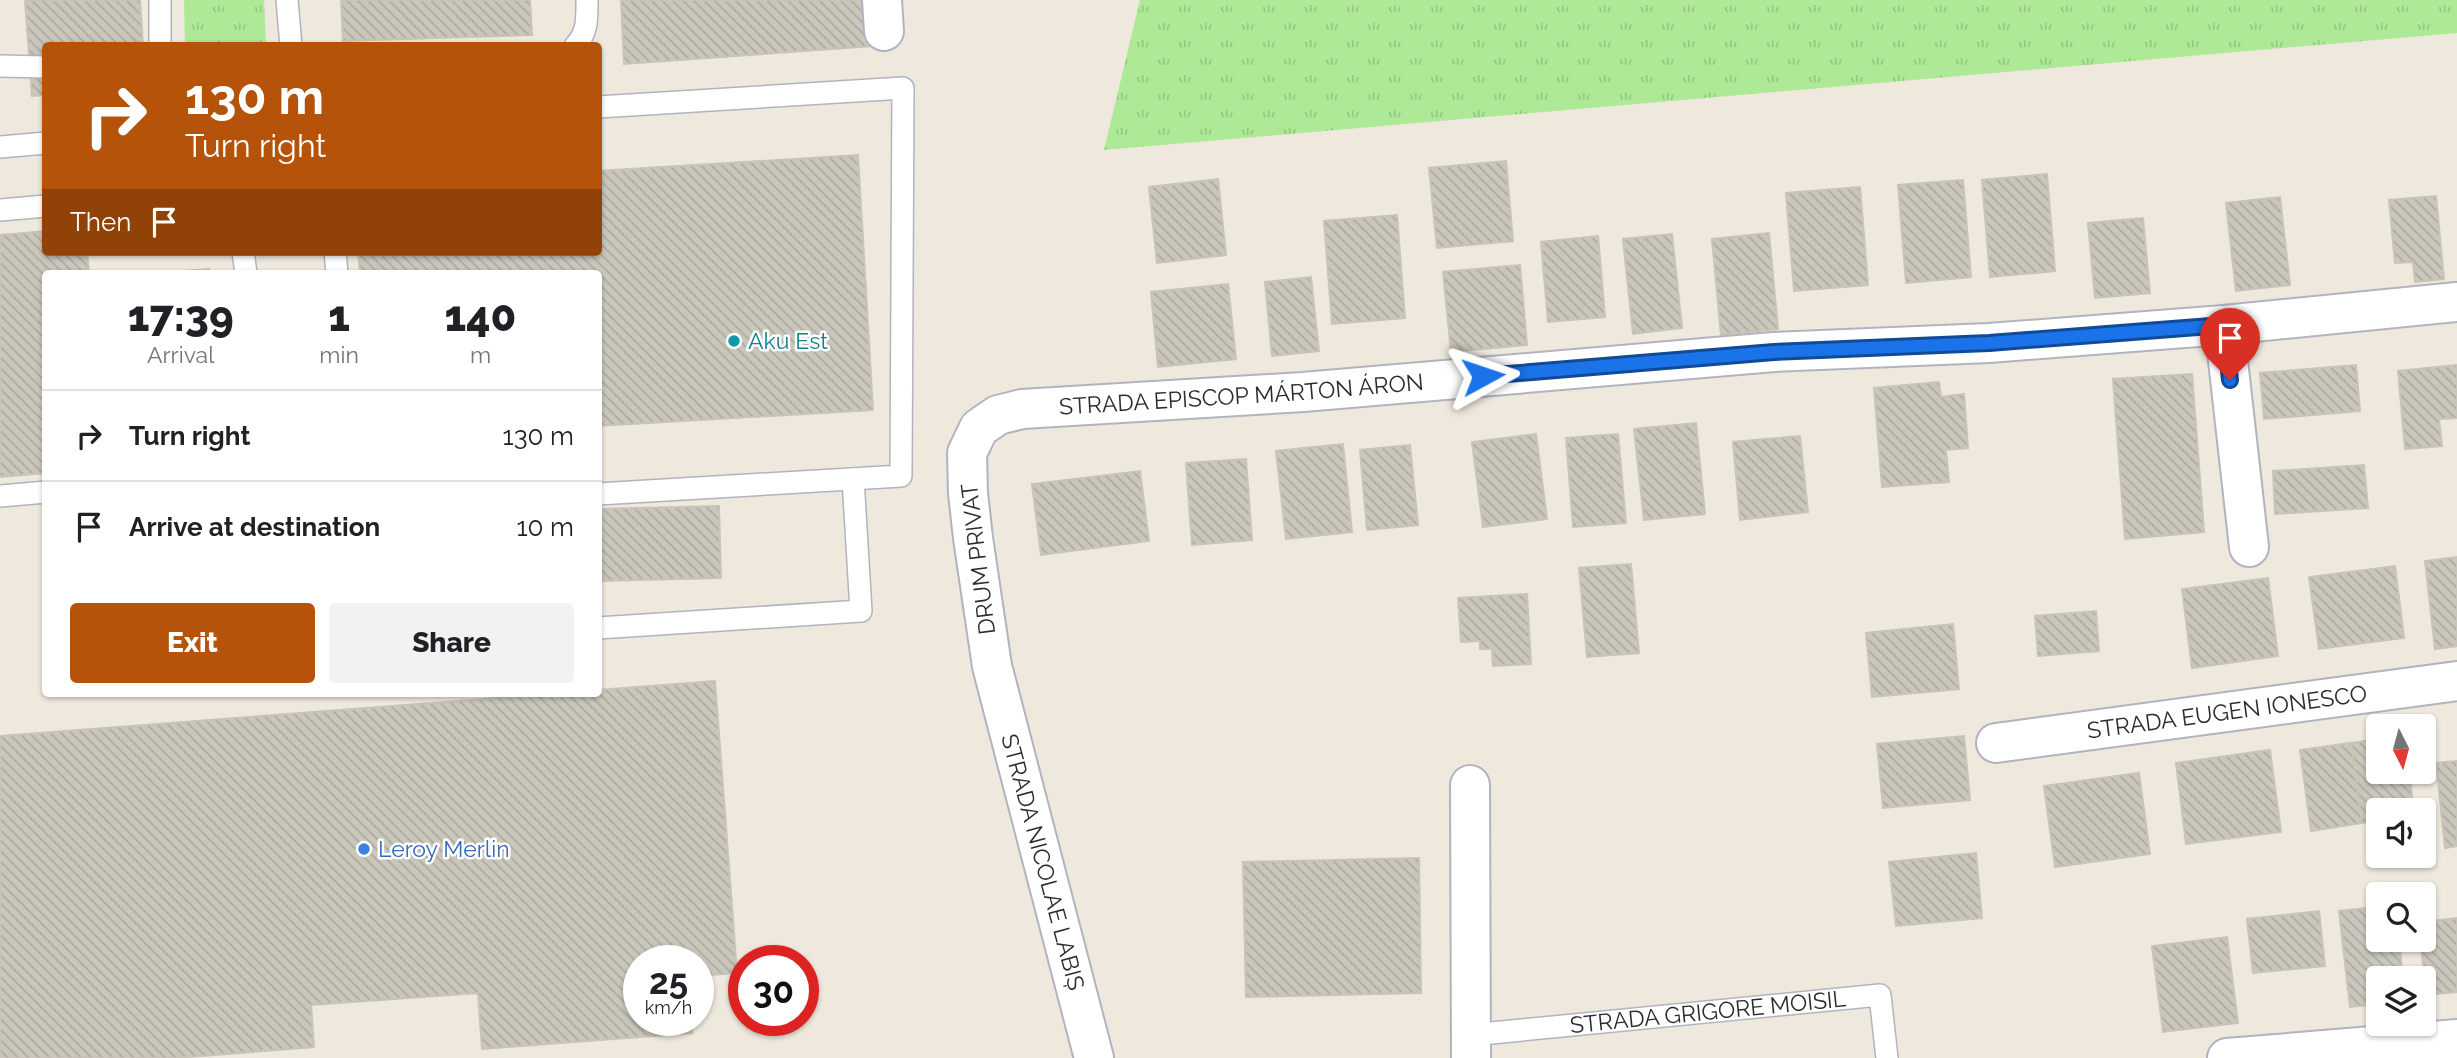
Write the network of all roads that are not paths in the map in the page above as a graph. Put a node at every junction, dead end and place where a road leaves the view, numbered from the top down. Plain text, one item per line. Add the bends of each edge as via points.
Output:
1 (160, 0) edge
2 (287, 0) edge
3 (587, 0) edge
4 (160, 42) edge
5 (291, 42) edge
6 (578, 42) edge
7 (0, 66) edge
8 (42, 67) edge
9 (602, 107) edge
10 (42, 144) edge
11 (0, 147) edge
12 (42, 206) edge
13 (0, 210) edge
14 (2457, 302) edge
15 (2224, 325) junction
16 (967, 453) joint
17 (853, 480) junction
18 (42, 492) edge
19 (602, 494) edge
20 (0, 496) edge
21 (2249, 547) dead end
22 (602, 628) edge
23 (992, 666) joint
24 (2457, 681) edge
25 (1996, 743) dead end
26 (1470, 785) dead end
27 (2457, 1039) edge
28 (1471, 1047) edge
29 (1094, 1058) edge
30 (1886, 1058) edge
31 (2227, 1058) edge

1 - 4 lane
2 - 5 lane
3 - 6 lane via 587,24
7 - 8 lane
9 - 17 lane via 903,88 901,476
10 - 11 lane
12 - 13 lane
14 - 15 street, STRADA EPISCOP MÁRTON ÁRON
15 - 16 street, STRADA EPISCOP MÁRTON ÁRON via 1989,343 1774,352 1303,392 1022,409 999,415 979,428
15 - 21 street
16 - 23 street, DRUM PRIVAT via 973,538
17 - 19 lane
17 - 22 lane via 861,611
18 - 20 lane
23 - 29 street, STRADA NICOLAE LABIȘ
24 - 25 street, STRADA EUGEN IONESCO
26 - 28 street, STRADA GRIGORE MOISIL
27 - 31 street
28 - 30 lane, STRADA GRIGORE MOISIL via 1880,995

